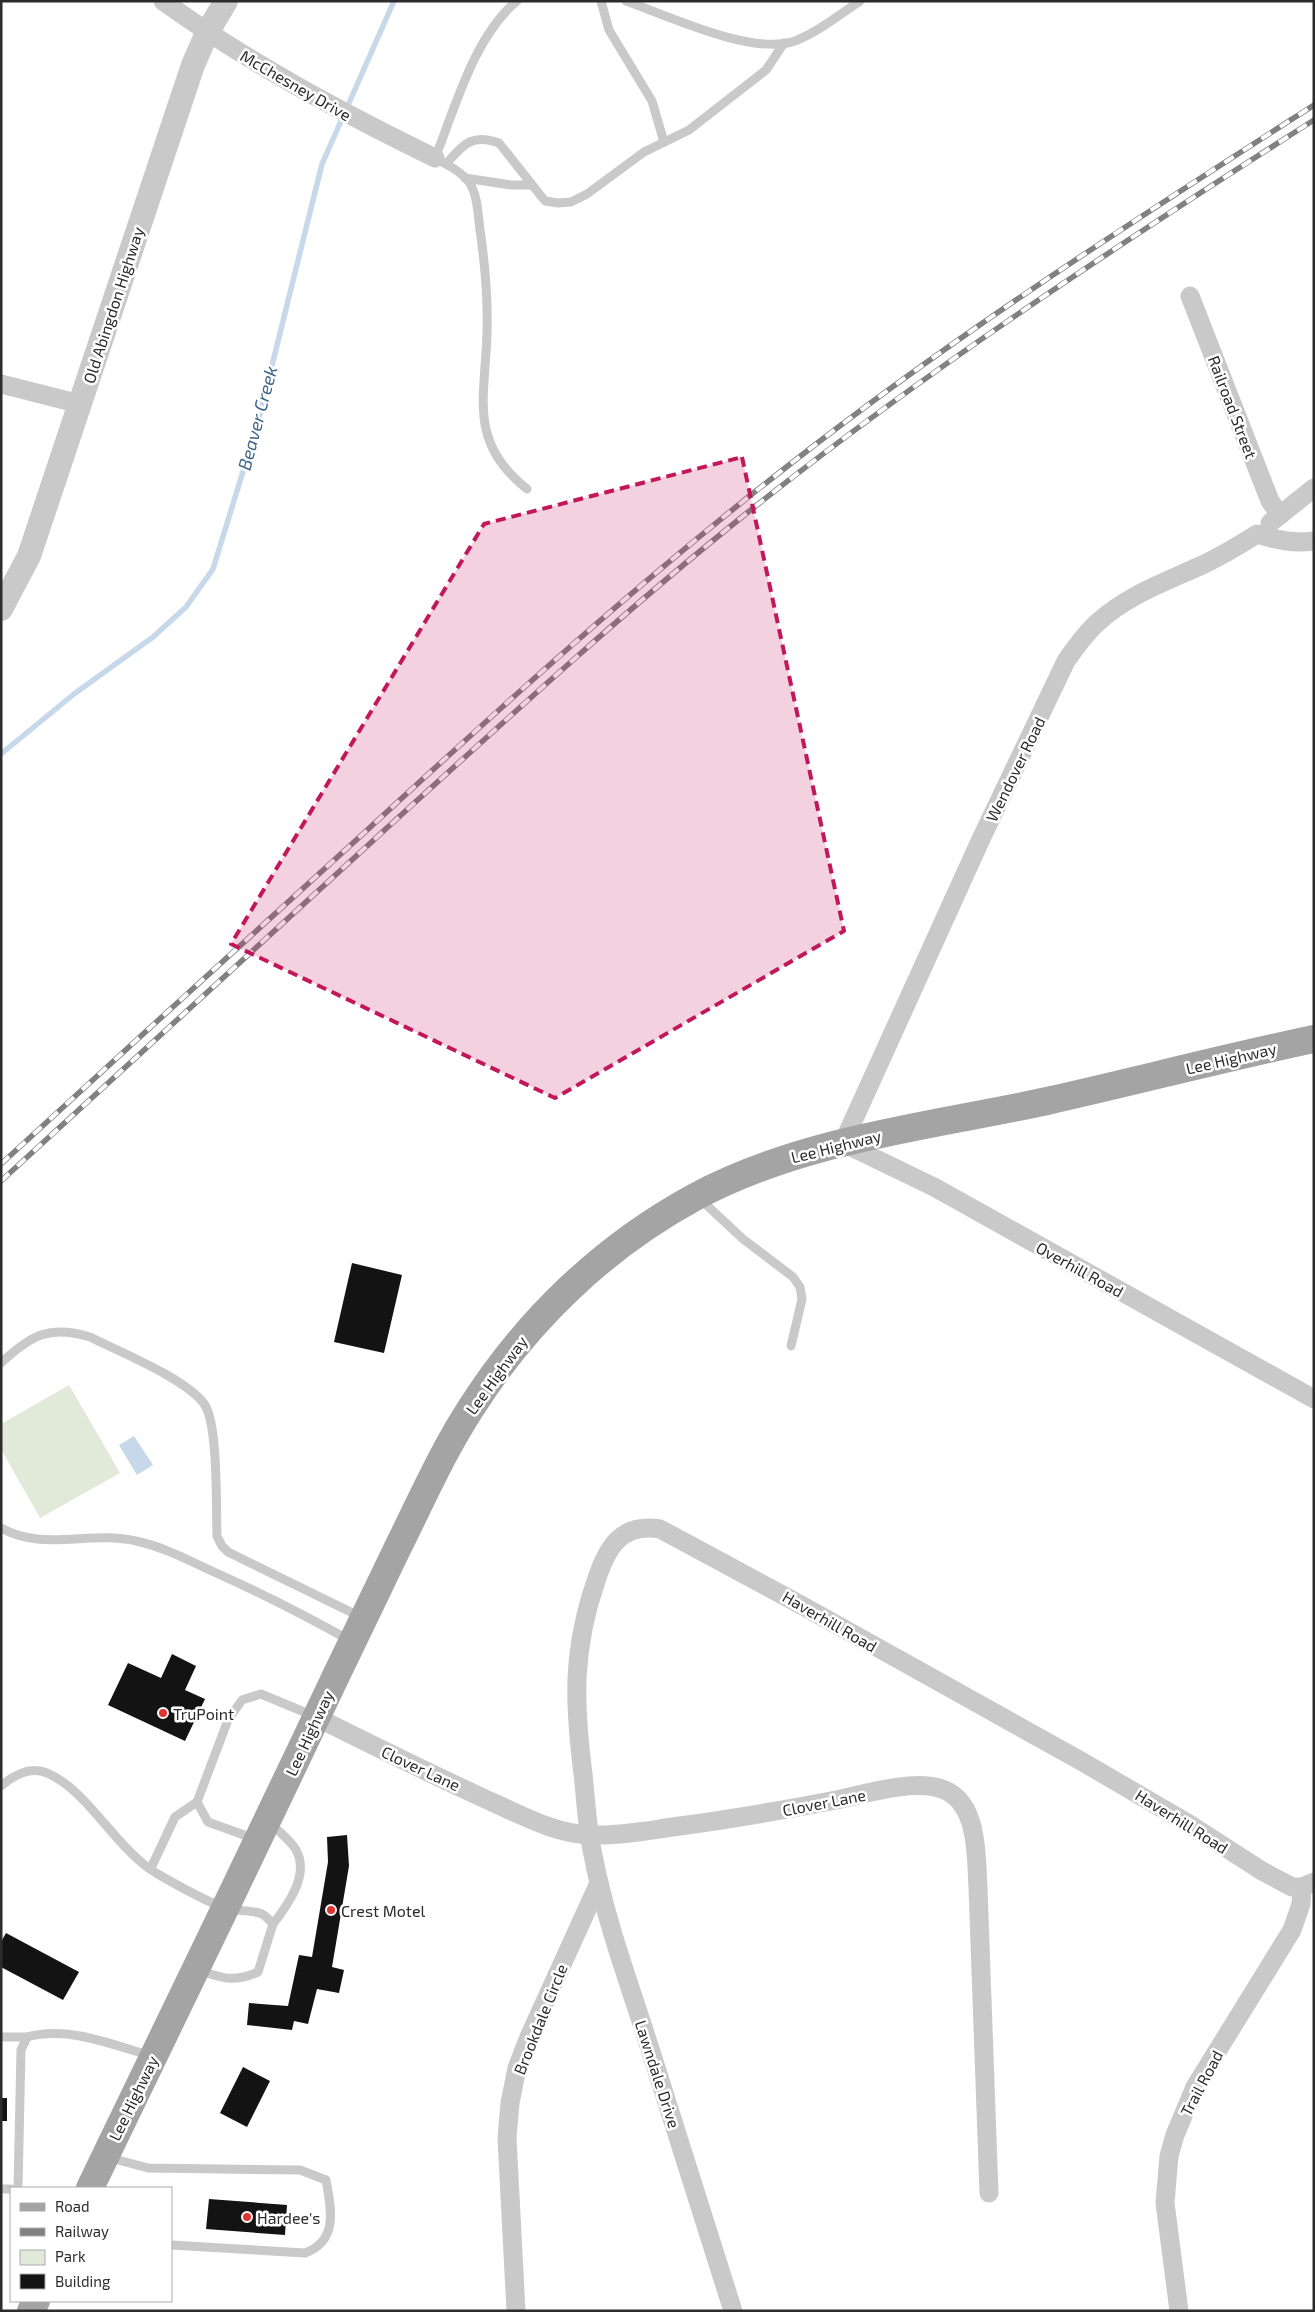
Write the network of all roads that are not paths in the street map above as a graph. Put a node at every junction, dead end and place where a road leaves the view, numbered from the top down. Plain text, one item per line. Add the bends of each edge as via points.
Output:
1 (163, 1) edge
2 (226, 1) edge
3 (517, 1) edge
4 (601, 1) edge
5 (626, 1) edge
6 (860, 1) edge
7 (207, 33) junction
8 (784, 43) junction
9 (664, 142) junction
10 (440, 161) junction
11 (465, 178) junction
12 (530, 185) junction
13 (1190, 296) dead end
14 (1, 384) edge
15 (80, 404) junction
16 (1314, 488) edge
17 (527, 490) dead end
18 (1280, 515) junction
19 (1257, 534) junction
20 (1314, 541) edge
21 (1, 609) edge
22 (1314, 1039) edge
23 (844, 1143) junction
24 (697, 1196) junction
25 (791, 1346) dead end
26 (1, 1363) edge
27 (1314, 1399) edge
28 (1, 1528) edge
29 (358, 1630) junction
30 (316, 1717) junction
31 (1, 1786) edge
32 (197, 1802) junction
33 (263, 1830) junction
34 (590, 1835) junction
35 (151, 1868) junction
36 (599, 1883) junction
37 (1308, 1884) edge
38 (225, 1908) junction
39 (273, 1924) junction
40 (196, 1969) junction
41 (1, 2037) edge
42 (27, 2037) junction
43 (153, 2057) junction
44 (105, 2156) junction
45 (18, 2187) edge
46 (90, 2187) edge
47 (989, 2193) dead end
48 (172, 2245) edge
49 (516, 2311) edge
50 (733, 2311) edge
51 (1179, 2311) edge

1 - 7 street, McChesney Drive
2 - 7 street, Old Abingdon Highway
3 - 10 lane via 488,35 472,64
4 - 9 lane via 609,30 652,101
5 - 8 lane via 737,41
6 - 8 lane via 812,33
7 - 10 street, McChesney Drive via 325,103
7 - 15 street, Old Abingdon Highway via 159,161
8 - 9 lane via 766,70 689,130
9 - 12 lane via 571,202 545,201
10 - 11 lane
10 - 12 lane via 466,142 488,139 499,143
11 - 12 lane
11 - 17 lane via 474,193 488,304 485,425 496,458 508,474
13 - 18 street, Railroad Street via 1270,501
14 - 15 street
15 - 21 street, Old Abingdon Highway via 29,556
16 - 18 street, Wendover Road
18 - 19 street, Wendover Road
19 - 20 street via 1296,543
19 - 23 street, Wendover Road via 1226,554 1122,605 1099,621 1066,661 981,839
22 - 23 main road, Lee Highway via 1048,1101
23 - 24 main road, Lee Highway via 787,1158
23 - 27 street, Overhill Road via 934,1187
24 - 25 lane via 743,1239 793,1277 800,1288 802,1299
24 - 29 main road, Lee Highway via 602,1259 541,1316 502,1363 449,1444
26 - 29 lane via 34,1336 73,1331 185,1386 207,1408 212,1426 217,1536 222,1546
28 - 29 lane via 29,1539 105,1538 133,1540 160,1547 273,1599
29 - 30 main road, Lee Highway
30 - 32 lane via 261,1694 242,1700 228,1720
30 - 33 main road, Lee Highway
30 - 34 street, Clover Lane via 413,1766 546,1826
31 - 35 lane via 20,1773 32,1770 46,1773 68,1787 133,1855
32 - 33 lane via 208,1822
32 - 35 lane via 175,1817
33 - 38 main road, Lee Highway
33 - 39 lane via 298,1852 300,1873 288,1906
34 - 36 street, Lawndale Drive
34 - 37 street, Haverhill Road via 577,1725 579,1640 598,1575 612,1545 624,1534 647,1527 660,1529 803,1606 1081,1761 1189,1824 1262,1872 1292,1887
34 - 47 street, Clover Lane via 621,1835 746,1817 899,1788 938,1788 962,1802 975,1847 978,1888
35 - 38 lane
36 - 49 street, Brookdale Circle via 529,2037 517,2068 510,2103 507,2138
36 - 50 street, Lawndale Drive
37 - 51 street, Trail Road via 1292,1930 1195,2087 1175,2134 1169,2156 1165,2203
38 - 39 lane via 262,1914
38 - 40 main road, Lee Highway
39 - 40 lane via 258,1972 229,1980
40 - 43 main road, Lee Highway
41 - 42 lane
42 - 43 lane via 44,2033 92,2038
42 - 45 lane via 21,2050
43 - 44 main road, Lee Highway
44 - 46 main road, Lee Highway
44 - 48 lane via 148,2168 300,2170 326,2180 330,2229 318,2248 305,2253

